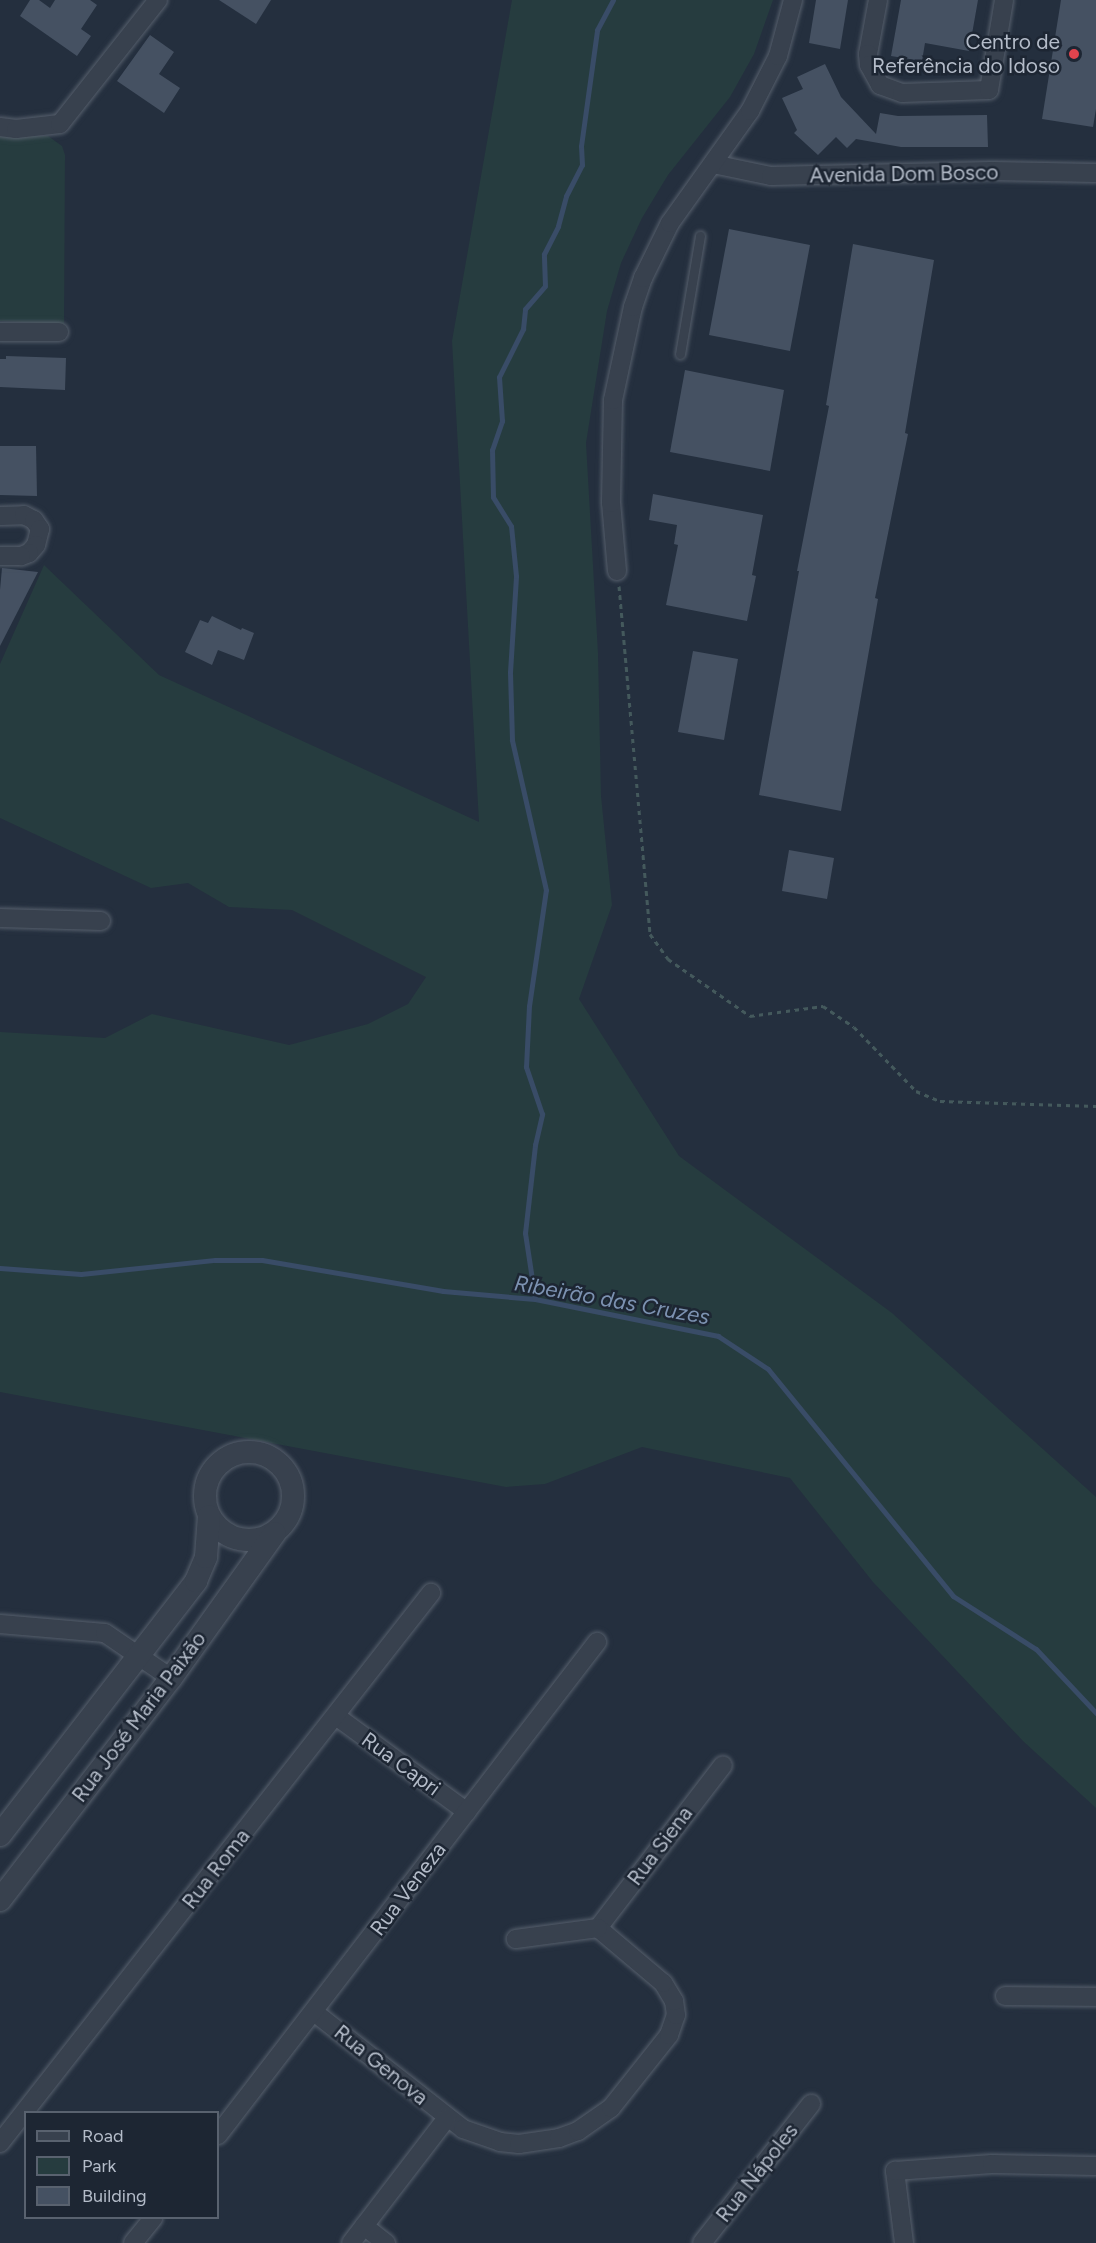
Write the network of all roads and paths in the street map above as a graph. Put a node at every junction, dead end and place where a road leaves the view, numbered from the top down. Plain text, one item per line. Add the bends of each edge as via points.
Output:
1 (158, 0) edge
2 (793, 0) edge
3 (878, 0) edge
4 (1004, 0) edge
5 (0, 127) edge
6 (713, 165) junction
7 (1096, 173) edge
8 (700, 236) dead end
9 (0, 332) edge
10 (59, 332) dead end
11 (680, 354) dead end
12 (2, 516) edge
13 (4, 556) edge
14 (617, 571) joint
15 (0, 918) edge
16 (101, 921) dead end
17 (1096, 1106) edge
18 (209, 1516) junction
19 (275, 1533) junction
20 (431, 1593) dead end
21 (0, 1624) edge
22 (597, 1642) dead end
23 (139, 1656) junction
24 (171, 1678) junction
25 (336, 1716) junction
26 (723, 1765) dead end
27 (467, 1812) junction
28 (0, 1835) edge
29 (0, 1900) edge
30 (598, 1928) junction
31 (516, 1939) dead end
32 (1005, 1996) dead end
33 (1096, 1997) edge
34 (314, 2012) junction
35 (811, 2104) dead end
36 (25, 2111) edge
37 (24, 2112) edge
38 (447, 2118) junction
39 (219, 2134) edge
40 (0, 2143) edge
41 (1096, 2166) edge
42 (151, 2219) edge
43 (364, 2226) junction
44 (133, 2243) edge
45 (351, 2243) edge
46 (386, 2243) edge
47 (702, 2243) edge
48 (904, 2243) edge

1 - 5 street via 60,124
2 - 6 street via 778,56 750,111
3 - 4 street via 869,65 880,85 902,93 989,90
6 - 7 street, Avenida Dom Bosco via 771,176
6 - 14 street via 670,223 633,307 613,400 611,503
8 - 11 lane
9 - 10 street
12 - 13 street via 24,515 40,529 36,546 29,553
14 - 17 path via 650,934 668,959 750,1016 823,1006 854,1027 916,1091 940,1101
15 - 16 street
18 - 19 street via 221,1531 239,1540 258,1540
18 - 19 street via 205,1500 207,1483 215,1468 228,1457 243,1452 260,1454 275,1460 287,1473 293,1488 293,1505 287,1521
18 - 23 street, Rua José Maria Paixão via 206,1557 199,1576
19 - 24 street, Rua José Maria Paixão
20 - 25 street, Rua Roma
21 - 23 street via 105,1633
22 - 27 street, Rua Veneza
23 - 24 street
23 - 28 street, Rua José Maria Paixão
24 - 29 street, Rua José Maria Paixão
25 - 27 street, Rua Capri
25 - 36 street, Rua Roma
26 - 30 street, Rua Siena
27 - 34 street, Rua Veneza
30 - 31 street
30 - 38 street, Rua Genova via 663,1983 675,2008 675,2022 669,2035 619,2099 596,2121 578,2131 539,2143 500,2142 481,2137
32 - 33 street
34 - 38 street, Rua Genova
34 - 39 street, Rua Veneza
35 - 47 street, Rua Nápoles
37 - 40 street, Rua Roma
38 - 43 street
41 - 48 street via 992,2164 895,2171
42 - 44 street
43 - 45 street
43 - 46 street

